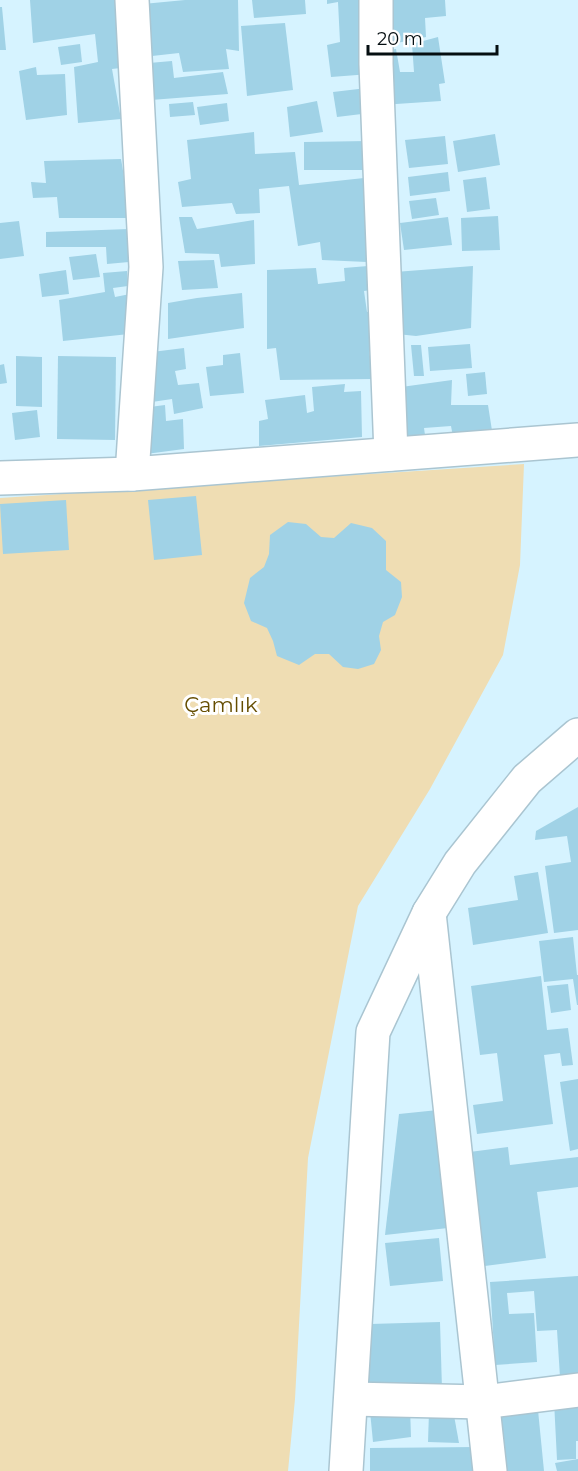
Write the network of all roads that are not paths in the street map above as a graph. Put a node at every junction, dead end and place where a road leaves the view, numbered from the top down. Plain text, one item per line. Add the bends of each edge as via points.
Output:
1 (132, 0) edge
2 (376, 0) edge
3 (578, 440) edge
4 (391, 454) junction
5 (132, 474) junction
6 (0, 478) edge
7 (578, 735) edge
8 (429, 913) junction
9 (578, 1390) edge
10 (351, 1399) junction
11 (483, 1402) junction
12 (346, 1471) edge
13 (490, 1471) edge

1 - 5 street via 146,267
2 - 4 street
3 - 4 street
4 - 5 street
5 - 6 street
7 - 8 street via 527,779 460,863
8 - 10 street via 373,1032
8 - 11 street
9 - 11 street
10 - 11 street
10 - 12 street
11 - 13 street

